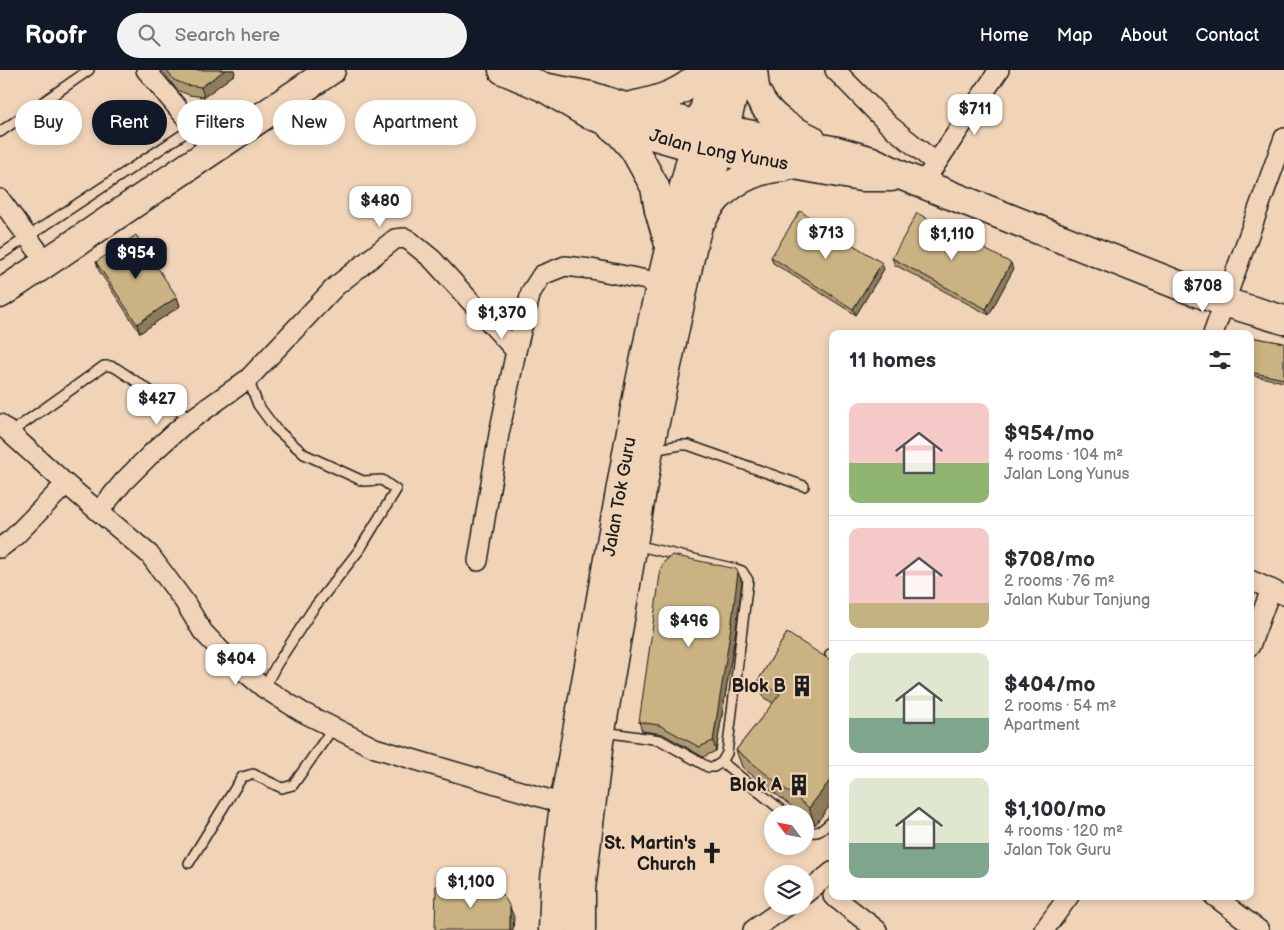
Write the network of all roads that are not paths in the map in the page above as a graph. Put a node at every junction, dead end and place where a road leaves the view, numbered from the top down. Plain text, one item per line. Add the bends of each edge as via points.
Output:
1 (90, 70) edge
2 (146, 70) edge
3 (332, 70) edge
4 (502, 70) edge
5 (706, 70) edge
6 (718, 70) edge
7 (743, 70) edge
8 (753, 70) edge
9 (835, 70) edge
10 (999, 70) edge
11 (177, 106) edge
12 (614, 113) junction
13 (0, 132) edge
14 (177, 137) edge
15 (710, 138) junction
16 (1284, 138) edge
17 (210, 145) edge
18 (214, 150) junction
19 (837, 151) junction
20 (818, 169) junction
21 (921, 175) junction
22 (0, 199) edge
23 (28, 237) junction
24 (681, 247) junction
25 (0, 255) edge
26 (46, 262) junction
27 (661, 283) junction
28 (0, 294) edge
29 (1224, 302) junction
30 (1284, 320) edge
31 (1215, 330) edge
32 (516, 351) junction
33 (248, 379) junction
34 (193, 419) junction
35 (5, 428) edge
36 (649, 450) junction
37 (66, 484) junction
38 (804, 486) dead end
39 (99, 511) junction
40 (632, 544) junction
41 (0, 548) edge
42 (478, 561) dead end
43 (1254, 582) edge
44 (1278, 592) edge
45 (1254, 638) edge
46 (264, 688) junction
47 (333, 728) junction
48 (601, 732) junction
49 (722, 762) junction
50 (564, 804) junction
51 (775, 805) edge
52 (829, 824) edge
53 (814, 833) edge
54 (189, 863) dead end
55 (829, 878) edge
56 (822, 893) edge
57 (832, 900) edge
58 (1066, 900) edge
59 (1219, 900) edge
60 (774, 915) edge
61 (1254, 928) edge
62 (554, 930) edge
63 (581, 930) edge
64 (753, 930) edge
65 (877, 930) edge
66 (1044, 930) edge

1 - 13 lane
2 - 11 street
3 - 18 main road
4 - 12 main road, Jalan Long Yunus via 543,87 590,115
5 - 12 main road via 675,94
6 - 15 main road, Jalan Tok Guru via 709,91
7 - 15 main road, Jalan Tok Guru
8 - 19 main road via 757,92 767,109 797,133
9 - 21 street via 889,125
10 - 21 street
12 - 15 main road, Jalan Long Yunus via 655,136
12 - 24 main road via 626,139 646,168 655,187 659,210
14 - 23 lane
15 - 19 main road, Jalan Long Yunus
15 - 20 main road, Jalan Long Yunus
15 - 24 main road, Jalan Tok Guru
16 - 29 street
17 - 18 street
18 - 26 main road
19 - 21 main road, Jalan Long Yunus
20 - 21 main road, Jalan Long Yunus via 861,177
20 - 24 main road via 782,167 761,170 736,182 718,197
21 - 29 main road, Jalan Long Yunus
22 - 23 street
23 - 25 lane
23 - 26 street
24 - 27 main road, Jalan Tok Guru
24 - 36 main road, Jalan Tok Guru
26 - 28 main road
27 - 32 street via 565,266 542,275 531,292
27 - 50 main road, Jalan Tok Guru via 638,392
29 - 30 main road, Jalan Long Yunus
29 - 31 street
32 - 33 street via 432,259 410,241 400,238 391,241 336,286
32 - 42 street
33 - 34 street
33 - 46 lane via 258,405 275,428 304,454 363,481 382,480 396,490 360,549 313,609
34 - 35 lane via 116,368 104,366
34 - 39 street via 152,453
35 - 37 street
36 - 38 lane via 688,445
36 - 40 main road, Jalan Tok Guru
37 - 39 street
37 - 41 street
39 - 46 street via 149,554 203,632
40 - 48 main road, Jalan Tok Guru
40 - 49 lane via 736,569 742,571 748,580 727,753
43 - 44 street
44 - 45 street
46 - 47 street
47 - 50 street via 375,748
47 - 54 lane via 292,785 282,788 253,774 242,778
48 - 49 lane via 660,740 708,767
48 - 63 main road, Jalan Tok Guru via 580,889
49 - 51 lane
50 - 62 main road, Jalan Tok Guru via 555,879
52 - 53 lane
55 - 56 street
57 - 65 street
58 - 66 street
59 - 61 street
60 - 64 street

